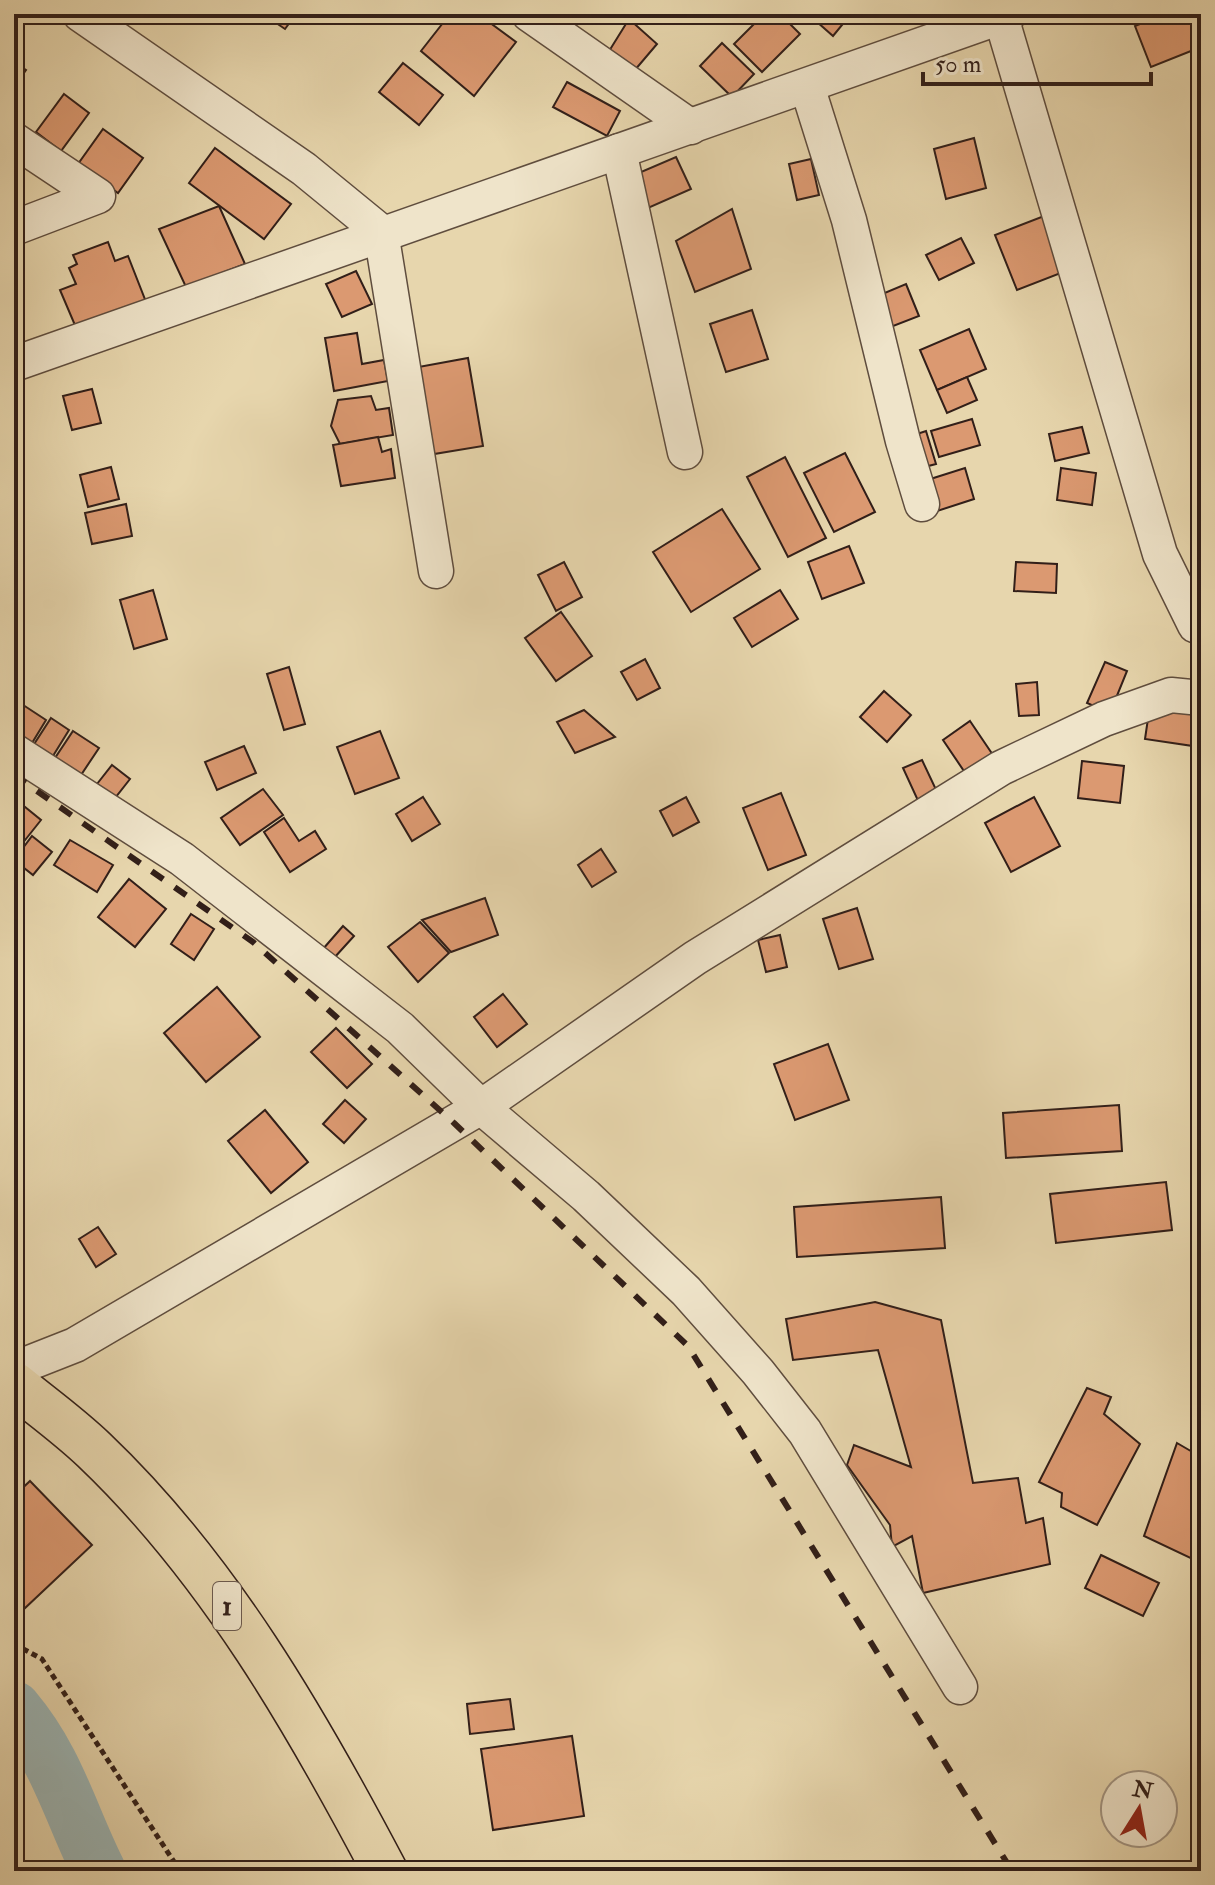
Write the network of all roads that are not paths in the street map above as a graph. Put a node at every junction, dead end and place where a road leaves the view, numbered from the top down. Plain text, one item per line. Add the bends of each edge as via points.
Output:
1 (80, 14) edge
2 (529, 14) edge
3 (1005, 15) edge
4 (807, 86) junction
5 (691, 127) junction
6 (14, 140) edge
7 (619, 151) junction
8 (14, 228) edge
9 (381, 232) junction
10 (14, 364) edge
11 (685, 452) dead end
12 (922, 504) dead end
13 (436, 571) dead end
14 (1201, 625) edge
15 (1201, 698) edge
16 (14, 751) edge
17 (481, 1107) junction
18 (14, 1369) edge
19 (14, 1384) edge
20 (960, 1687) dead end
21 (385, 1871) edge

1 - 9 street via 304,169
2 - 5 street
3 - 4 street
3 - 14 street via 1160,554 1195,625
4 - 5 street
4 - 12 street via 849,220
5 - 7 street
6 - 8 street via 98,196
7 - 9 street
7 - 11 street
9 - 10 street
9 - 13 street
15 - 17 street via 1171,695 1064,736 1001,768 695,958
16 - 17 street via 182,859 287,937 400,1028
17 - 18 street via 75,1345
17 - 20 street via 686,1291 758,1372 805,1432
19 - 21 highway, 1 via 93,1449 160,1520 222,1600 342,1790

